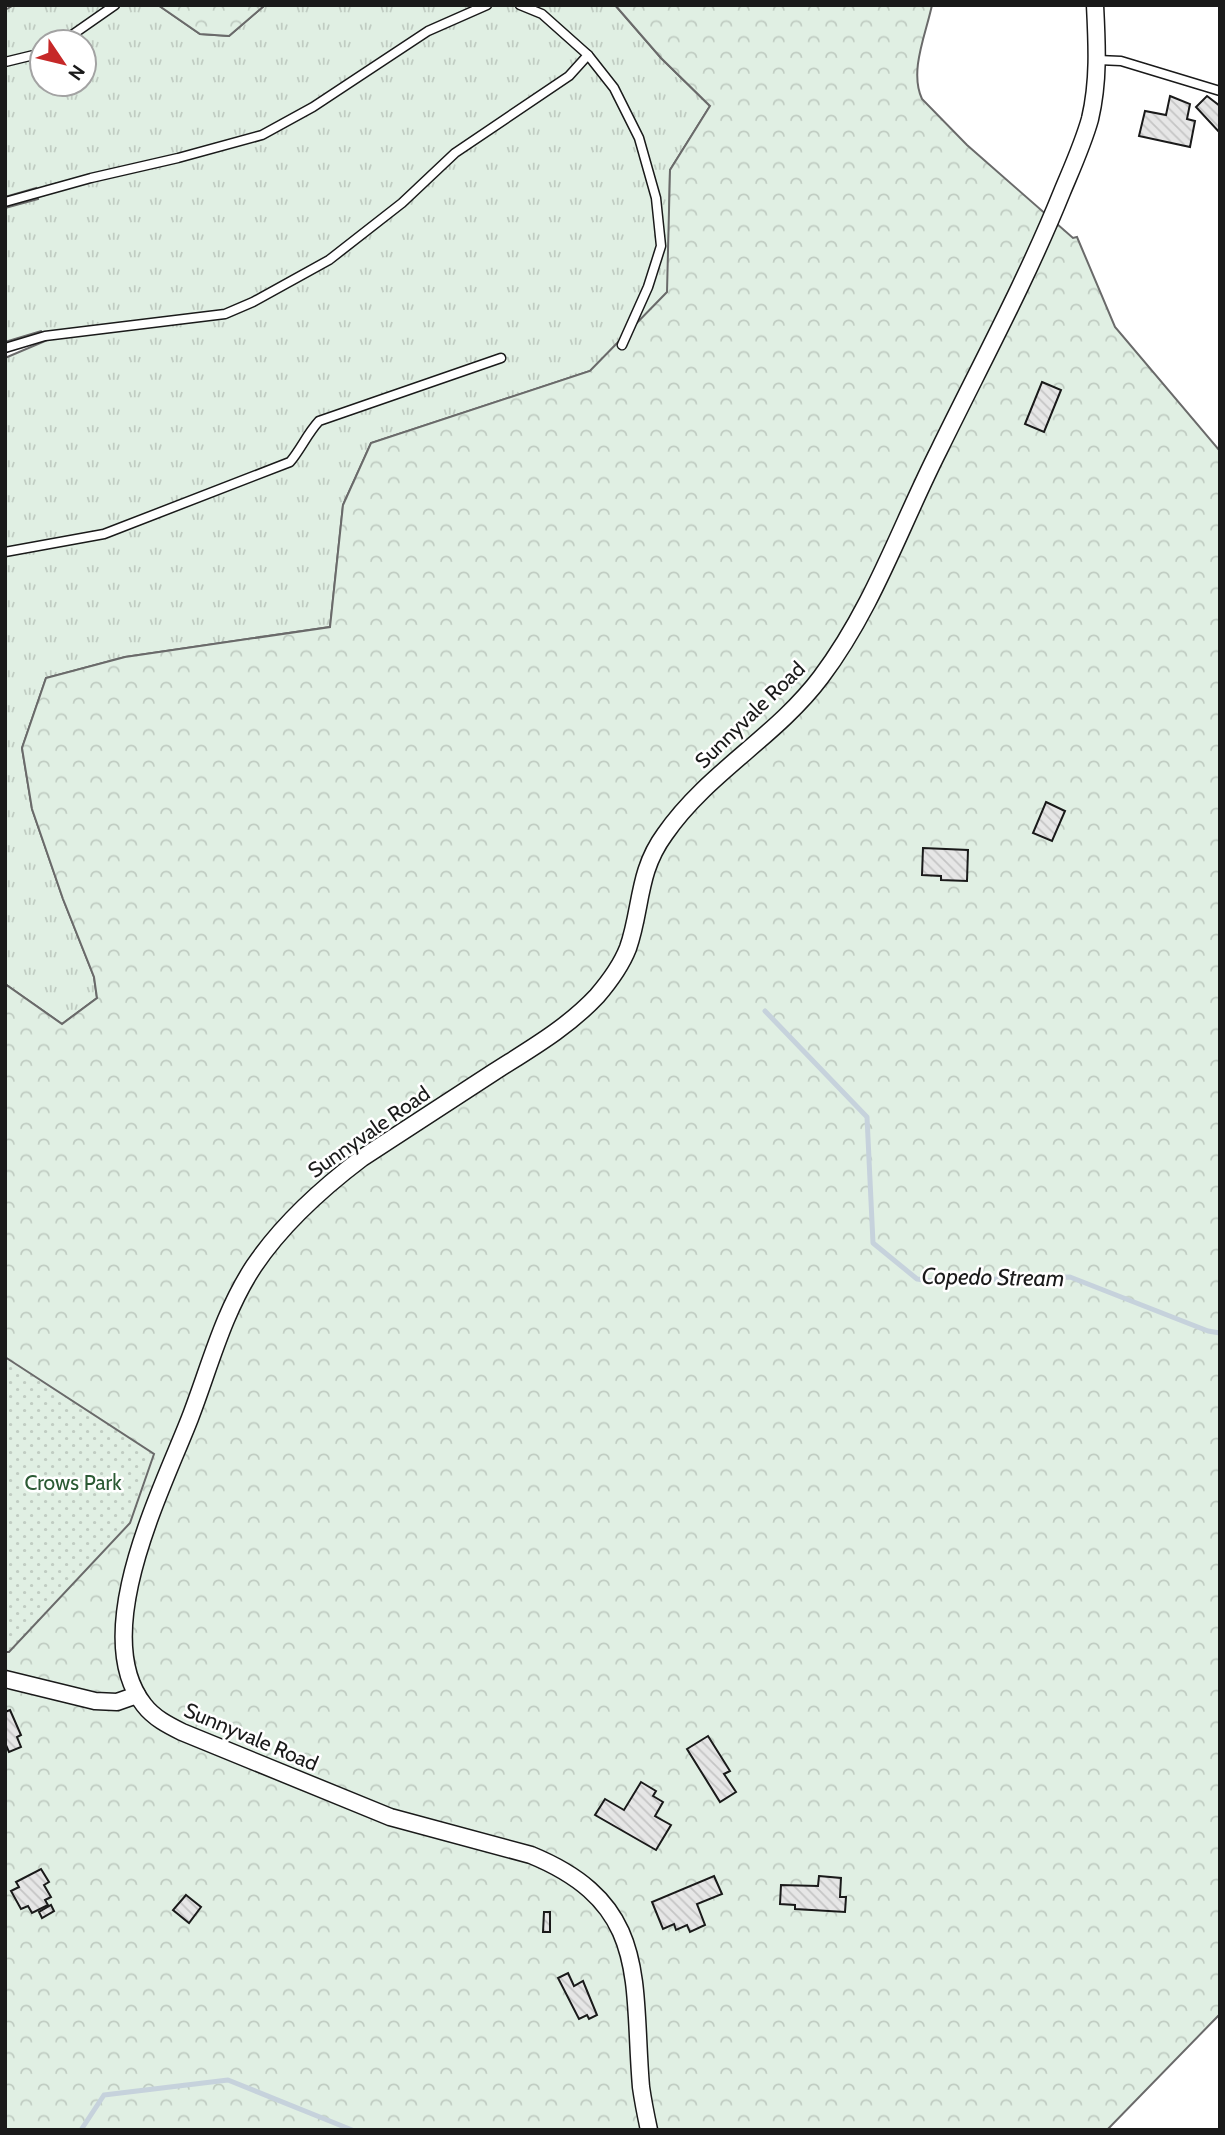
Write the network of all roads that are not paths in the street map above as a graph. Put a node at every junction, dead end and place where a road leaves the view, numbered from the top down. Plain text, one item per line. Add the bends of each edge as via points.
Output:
1 (115, 5) edge
2 (487, 5) edge
3 (520, 5) edge
4 (1096, 5) edge
5 (82, 28) edge
6 (588, 55) junction
7 (28, 56) edge
8 (1098, 60) junction
9 (5, 62) edge
10 (1220, 90) edge
11 (5, 202) edge
12 (622, 345) dead end
13 (5, 348) edge
14 (501, 358) dead end
15 (5, 552) edge
16 (5, 1679) edge
17 (137, 1695) junction
18 (649, 2130) edge

1 - 5 lane
2 - 11 lane via 428,31 262,135
3 - 6 lane via 542,14
4 - 8 street, Sunnyvale Road
6 - 12 lane via 614,88 639,138 656,198 661,246
6 - 13 lane via 569,76 455,153 402,203 329,260 253,302 225,314 45,336
7 - 9 lane
8 - 10 lane via 1121,61
8 - 17 street, Sunnyvale Road via 1089,123 1042,242 870,599 806,696 709,784 665,832 644,876 628,948 609,982 558,1031 338,1175 283,1228 246,1279 223,1324 140,1545 123,1645
14 - 15 lane via 319,421 290,462 104,534
16 - 17 street via 94,1701 117,1702
17 - 18 street, Sunnyvale Road via 156,1717 182,1732 390,1817 531,1856 586,1885 614,1918 631,1955

